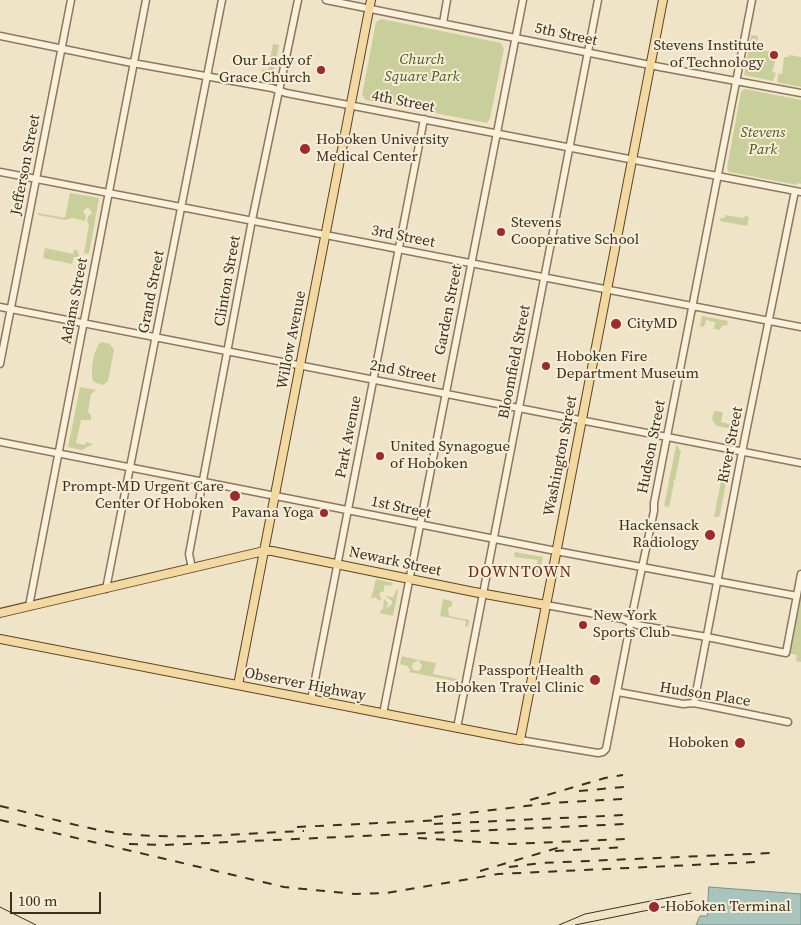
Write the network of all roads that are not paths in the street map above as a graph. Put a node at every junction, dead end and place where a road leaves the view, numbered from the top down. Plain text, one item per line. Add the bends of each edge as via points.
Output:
1 (71, 0) edge
2 (146, 0) edge
3 (222, 0) edge
4 (298, 0) edge
5 (326, 0) edge
6 (371, 0) edge
7 (447, 0) edge
8 (523, 0) edge
9 (598, 0) edge
10 (663, 0) edge
11 (752, 0) edge
12 (370, 9) junction
13 (443, 23) junction
14 (0, 36) edge
15 (516, 37) junction
16 (62, 49) junction
17 (588, 52) junction
18 (135, 63) junction
19 (651, 65) junction
20 (206, 75) junction
21 (736, 81) junction
22 (279, 90) junction
23 (801, 93) edge
24 (351, 105) junction
25 (424, 119) junction
26 (496, 133) junction
27 (569, 148) junction
28 (632, 160) junction
29 (0, 172) edge
30 (717, 176) junction
31 (36, 179) junction
32 (798, 192) edge
33 (109, 193) junction
34 (181, 207) junction
35 (252, 220) junction
36 (326, 235) junction
37 (399, 249) junction
38 (472, 263) junction
39 (544, 278) junction
40 (607, 290) junction
41 (0, 307) edge
42 (693, 307) junction
43 (10, 308) junction
44 (769, 321) junction
45 (83, 323) junction
46 (801, 327) edge
47 (156, 337) junction
48 (228, 351) junction
49 (0, 364) edge
50 (301, 366) junction
51 (374, 379) junction
52 (446, 393) junction
53 (519, 408) junction
54 (582, 420) junction
55 (667, 437) junction
56 (0, 442) edge
57 (742, 452) junction
58 (58, 453) junction
59 (801, 463) edge
60 (130, 467) junction
61 (204, 482) junction
62 (275, 496) junction
63 (347, 510) junction
64 (420, 525) junction
65 (492, 539) junction
66 (264, 551) junction
67 (556, 551) junction
68 (337, 564) junction
69 (642, 566) junction
70 (192, 568) junction
71 (801, 574) edge
72 (409, 579) junction
73 (718, 581) junction
74 (106, 589) junction
75 (483, 593) junction
76 (797, 596) junction
77 (546, 605) junction
78 (29, 606) junction
79 (0, 613) edge
80 (630, 621) junction
81 (707, 637) junction
82 (0, 639) edge
83 (238, 685) junction
84 (618, 692) junction
85 (312, 700) junction
86 (694, 703) junction
87 (383, 714) junction
88 (788, 722) dead end
89 (457, 728) junction
90 (520, 740) junction
91 (604, 752) joint

1 - 16 street, Jefferson Street
2 - 18 street, Adams Street
3 - 20 street, Grand Street
4 - 22 street, Clinton Street
5 - 12 street, 5th Street
6 - 12 main road, Willow Avenue
7 - 13 street
8 - 15 street, Garden Street
9 - 17 street, Bloomfield Street
10 - 19 main road, Washington Street
11 - 21 street, Hudson Street
12 - 13 street, 5th Street
12 - 24 main road, Willow Avenue
13 - 15 street, 5th Street
14 - 16 street, 4th Street
15 - 17 street, 5th Street
15 - 26 street, Garden Street
16 - 18 street, 4th Street
16 - 31 street, Jefferson Street
17 - 19 street, 5th Street
17 - 27 street, Bloomfield Street
18 - 20 street, 4th Street
18 - 33 street, Adams Street
19 - 21 street, 5th Street
19 - 28 main road, Washington Street
20 - 22 street, 4th Street
20 - 34 street, Grand Street
21 - 23 street, 5th Street
21 - 30 street, Hudson Street
22 - 24 street, 4th Street
22 - 35 street, Clinton Street
24 - 25 street, 4th Street
24 - 36 main road, Willow Avenue
25 - 26 street, 4th Street
25 - 37 street, Park Avenue
26 - 27 street, 4th Street
26 - 38 street, Garden Street
27 - 28 street, 4th Street
27 - 39 street, Bloomfield Street
28 - 30 street, 4th Street
28 - 40 main road, Washington Street
29 - 31 street, 3rd Street
30 - 32 street, 4th Street
30 - 42 street, Hudson Street
31 - 33 street, 3rd Street
31 - 43 street, Jefferson Street
32 - 44 street, River Street
33 - 34 street, 3rd Street
33 - 45 street, Adams Street
34 - 35 street, 3rd Street
34 - 47 street, Grand Street
35 - 36 street, 3rd Street
35 - 48 street, Clinton Street
36 - 37 street, 3rd Street
36 - 50 main road, Willow Avenue
37 - 38 street, 3rd Street
37 - 51 street, Park Avenue
38 - 39 street, 3rd Street
38 - 52 street, Garden Street
39 - 40 street, 3rd Street
39 - 53 street, Bloomfield Street
40 - 42 street, 3rd Street
40 - 54 main road, Washington Street
41 - 43 street, 2nd Street
42 - 44 street, 3rd Street
42 - 55 street, Hudson Street
43 - 45 street, 2nd Street
43 - 49 street, Jefferson Street
44 - 46 street, 3rd Street
44 - 57 street, River Street
45 - 47 street, 2nd Street
45 - 58 street, Adams Street
47 - 48 street, 2nd Street
47 - 60 street, Grand Street
48 - 50 street, 2nd Street
48 - 61 street, Clinton Street
50 - 51 street, 2nd Street
50 - 62 main road, Willow Avenue
51 - 52 street, 2nd Street
51 - 63 street, Park Avenue
52 - 53 street, 2nd Street
52 - 64 street, Garden Street
53 - 54 street, 2nd Street
53 - 65 street, Bloomfield Street
54 - 55 street, 2nd Street
54 - 67 main road, Washington Street
55 - 57 street, 2nd Street
55 - 69 street, Hudson Street
56 - 58 street, 1st Street
57 - 59 street, 2nd Street
57 - 73 street, River Street
58 - 60 street, 1st Street
58 - 78 street, Adams Street
60 - 61 street, 1st Street
60 - 74 street, Grand Street
61 - 62 street, 1st Street
61 - 70 street, Clinton Street via 189,554
62 - 63 street, 1st Street
62 - 66 main road, Willow Avenue
63 - 64 street, 1st Street
63 - 68 street, Park Avenue
64 - 65 street, 1st Street
64 - 72 street, Garden Street
65 - 67 street, 1st Street
65 - 75 street, Bloomfield Street
66 - 68 main road, Newark Street
66 - 70 main road, Newark Street
66 - 83 main road, Willow Avenue
67 - 69 street, 1st Street
67 - 77 main road, Washington Street
68 - 72 main road, Newark Street
68 - 85 street, Park Avenue
69 - 73 street, 1st Street
69 - 80 street, Hudson Street
70 - 74 main road, Newark Street
71 - 76 street
72 - 75 main road, Newark Street
72 - 87 street, Garden Street
73 - 76 street, 1st Street
73 - 81 street, River Street
74 - 78 main road, Newark Street
75 - 77 main road, Newark Street
75 - 89 street, Bloomfield Street
76 - 81 street, Newark Street via 786,653
77 - 80 street, Newark Street
77 - 90 main road, Washington Street
78 - 79 main road, Newark Street
80 - 81 street, Newark Street
80 - 84 street, Hudson Street
81 - 86 street, River Street
82 - 83 main road, Observer Highway
83 - 85 main road, Observer Highway
84 - 86 street, Hudson Place via 683,704
84 - 91 street, Hudson Street
85 - 87 main road, Observer Highway
86 - 88 street, Hudson Place
87 - 89 main road, Observer Highway
89 - 90 main road, Observer Highway
90 - 91 street, Observer Highway

